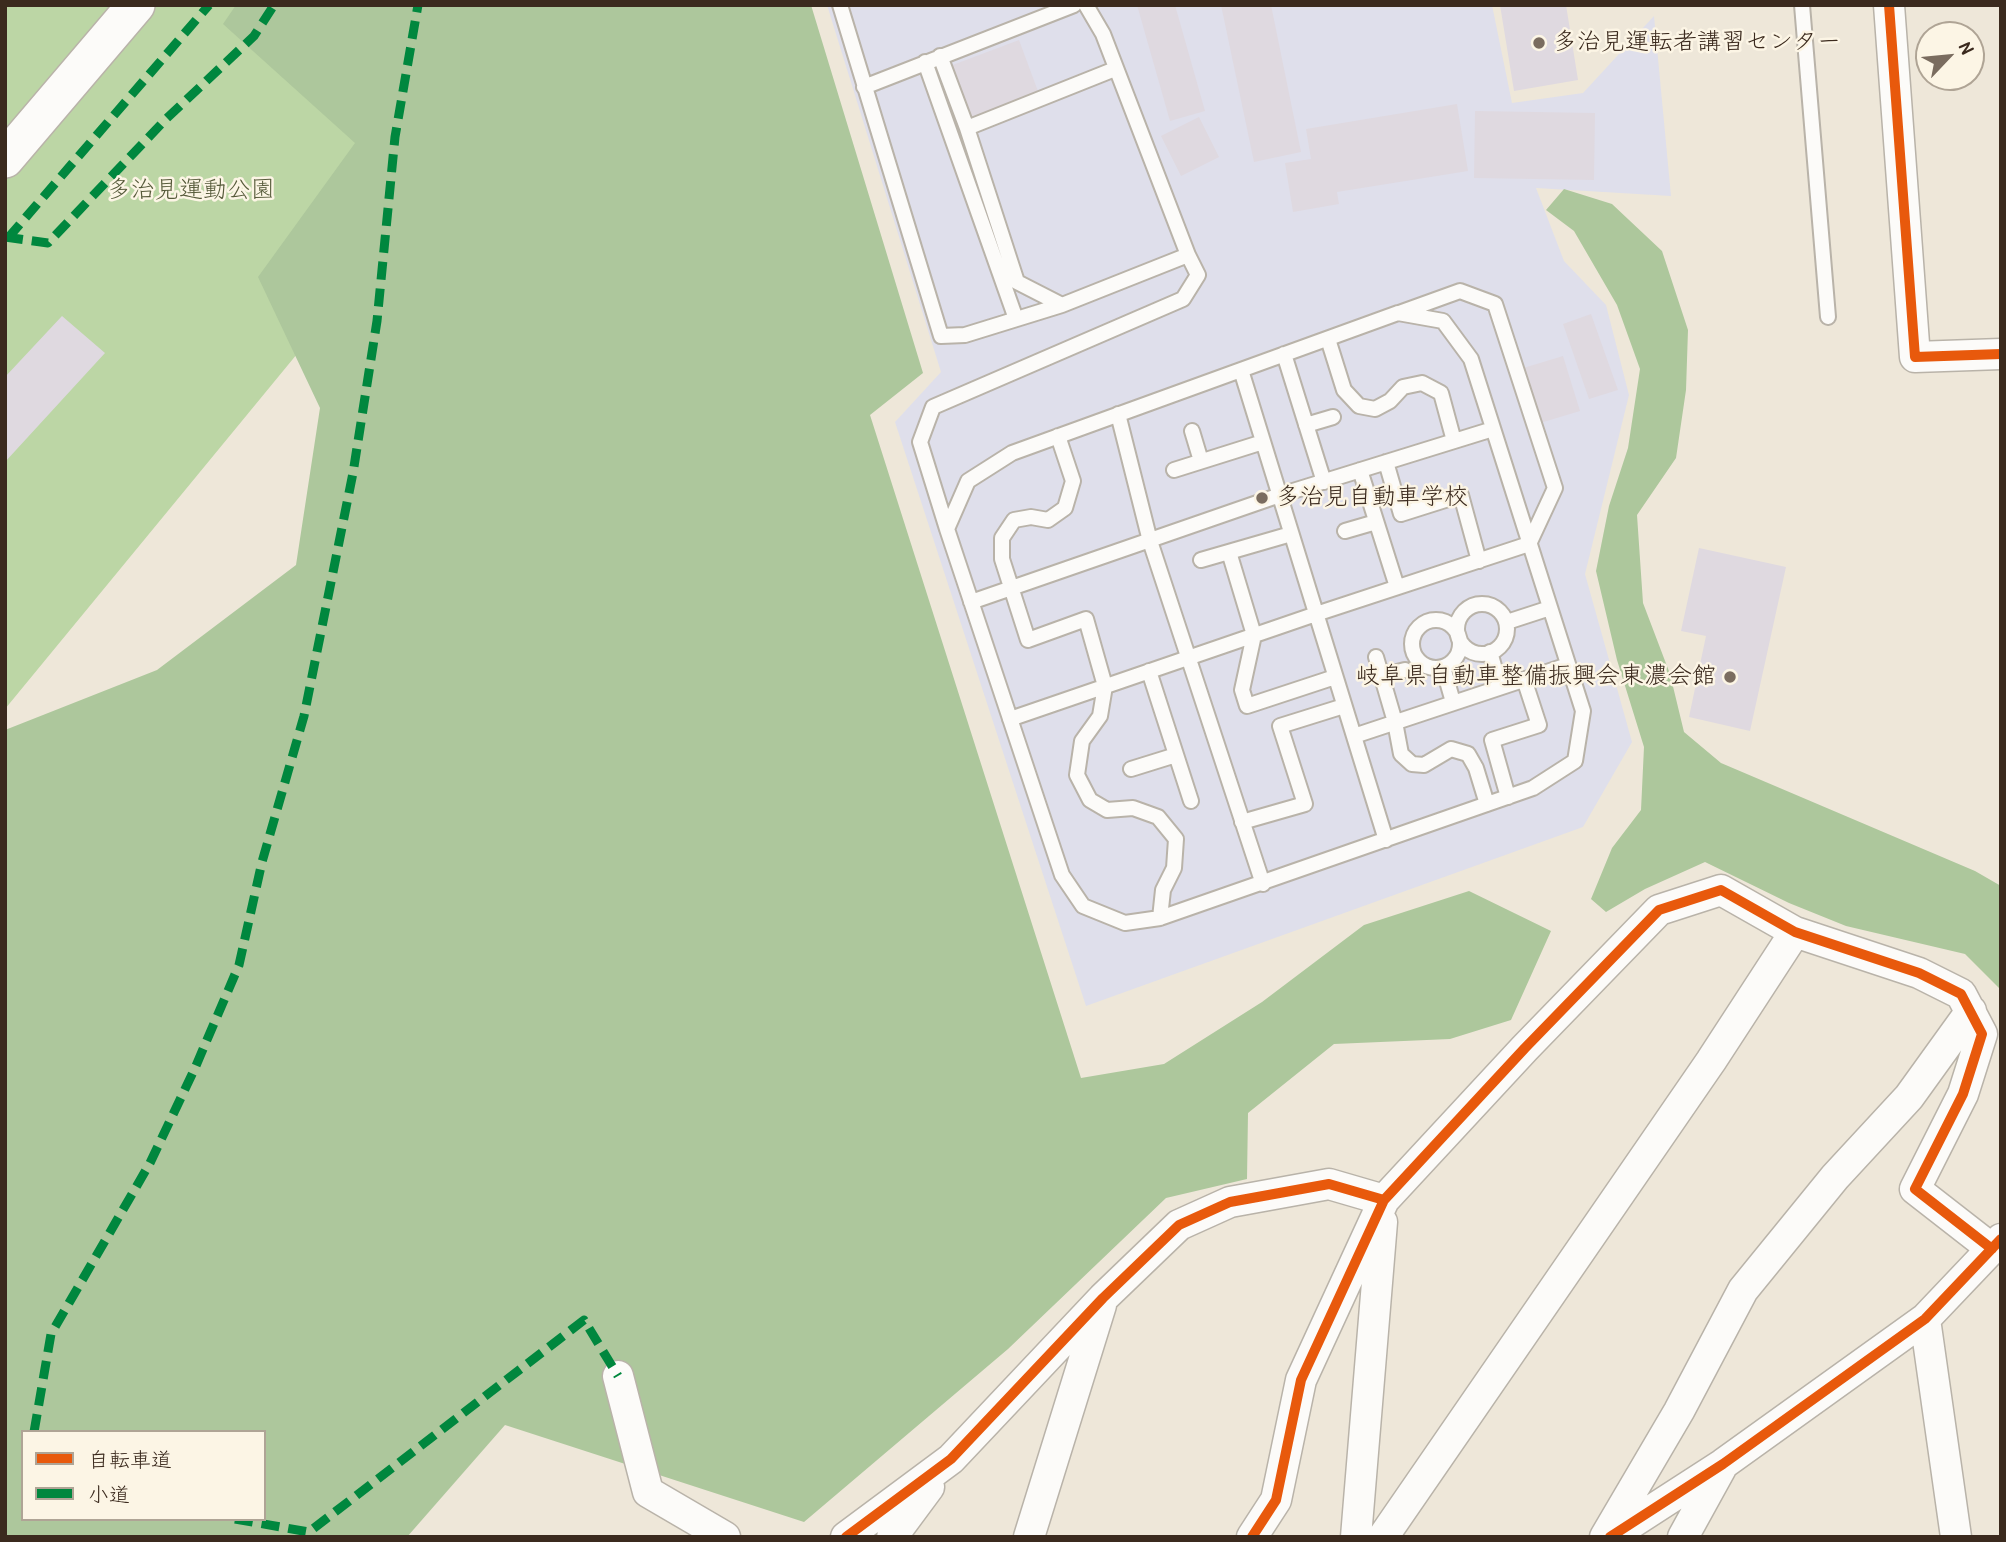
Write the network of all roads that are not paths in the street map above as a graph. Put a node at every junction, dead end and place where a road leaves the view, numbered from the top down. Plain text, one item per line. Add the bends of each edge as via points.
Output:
1 (136, 5) edge
2 (840, 5) edge
3 (1074, 5) edge
4 (1086, 5) edge
5 (1802, 5) edge
6 (1889, 5) edge
7 (940, 56) junction
8 (925, 62) junction
9 (1115, 69) junction
10 (864, 87) junction
11 (967, 128) junction
12 (5, 159) edge
13 (1188, 255) junction
14 (1062, 305) junction
15 (1398, 313) junction
16 (1828, 317) dead end
17 (1016, 318) junction
18 (1328, 338) junction
19 (2001, 354) edge
20 (1284, 355) junction
21 (1241, 370) junction
22 (1118, 414) junction
23 (1334, 417) dead end
24 (1306, 425) junction
25 (1493, 429) junction
26 (1192, 431) dead end
27 (1058, 436) junction
28 (1454, 441) junction
29 (1263, 442) junction
30 (1201, 461) junction
31 (1386, 462) junction
32 (1174, 470) dead end
33 (1360, 470) junction
34 (1324, 482) junction
35 (1280, 495) junction
36 (1376, 522) junction
37 (947, 529) junction
38 (1345, 531) dead end
39 (1292, 534) junction
40 (1150, 541) junction
41 (1530, 544) junction
42 (1228, 552) junction
43 (1201, 560) dead end
44 (1479, 561) junction
45 (1397, 587) junction
46 (1011, 588) junction
47 (971, 603) junction
48 (1550, 608) junction
49 (1316, 614) junction
50 (1507, 622) junction
51 (1254, 635) junction
52 (1459, 637) junction
53 (1490, 652) junction
54 (1376, 657) dead end
55 (1187, 658) junction
56 (1568, 665) junction
57 (1443, 667) junction
58 (1405, 670) dead end
59 (1149, 671) junction
60 (1381, 676) junction
61 (1335, 677) junction
62 (1524, 679) junction
63 (1105, 686) junction
64 (1500, 687) junction
65 (1453, 702) junction
66 (1345, 706) junction
67 (1010, 719) junction
68 (1395, 722) junction
69 (1354, 736) junction
70 (1176, 755) junction
71 (1131, 769) dead end
72 (1507, 797) junction
73 (1191, 801) dead end
74 (1487, 804) junction
75 (1242, 821) junction
76 (1386, 840) junction
77 (1263, 884) junction
78 (1160, 918) junction
79 (1795, 932) junction
80 (1970, 1011) junction
81 (1384, 1200) junction
82 (1996, 1244) edge
83 (1103, 1298) junction
84 (1925, 1319) junction
85 (618, 1376) dead end
86 (951, 1459) junction
87 (1723, 1464) junction
88 (725, 1537) edge
89 (846, 1537) edge
90 (892, 1537) edge
91 (1029, 1537) edge
92 (1252, 1537) edge
93 (1356, 1537) edge
94 (1383, 1537) edge
95 (1608, 1537) edge
96 (1683, 1537) edge
97 (1956, 1537) edge

1 - 12 street
2 - 10 lane
3 - 7 lane
4 - 9 lane
5 - 16 lane
6 - 19 street via 1915,357
7 - 8 lane
7 - 11 lane
8 - 10 lane
8 - 17 lane
9 - 11 lane
9 - 13 lane
10 - 17 lane via 941,336 965,335
11 - 14 lane via 1017,282
13 - 14 lane
13 - 37 lane via 1198,275 1183,299 933,407 920,442
14 - 17 lane
15 - 18 lane
15 - 25 lane via 1443,321 1471,359
15 - 41 lane via 1460,291 1495,304 1555,488
18 - 20 lane
18 - 28 lane via 1344,390 1359,406 1375,409 1403,387 1422,383 1440,394
20 - 21 lane
20 - 24 lane
21 - 22 lane
21 - 29 lane
22 - 27 lane
22 - 40 lane
23 - 24 lane
24 - 34 lane
25 - 28 lane
25 - 41 lane
26 - 30 lane
27 - 37 lane via 1012,453 968,481
27 - 46 lane via 1073,481 1065,508 1048,520 1014,520 1002,538 1002,559
28 - 31 lane
29 - 30 lane
29 - 35 lane
30 - 32 lane
31 - 33 lane
31 - 44 lane via 1401,514 1461,495
33 - 34 lane
33 - 36 lane
34 - 35 lane
35 - 39 lane
35 - 40 lane
36 - 38 lane
36 - 45 lane
37 - 47 lane
39 - 42 lane
39 - 49 lane
40 - 46 lane
40 - 55 lane
41 - 44 lane
41 - 48 lane
42 - 43 lane
42 - 51 lane
44 - 45 lane
45 - 49 lane
46 - 47 lane
46 - 63 lane via 1028,640 1086,618
47 - 67 lane
48 - 50 lane
48 - 56 lane
49 - 51 lane
49 - 61 lane
50 - 52 lane via 1491,605 1475,605 1458,622
50 - 53 lane via 1506,639
51 - 55 lane
51 - 61 lane via 1242,691 1247,706
52 - 53 lane via 1470,651
52 - 57 lane via 1458,654
52 - 57 lane via 1443,621 1428,622 1416,631 1411,645 1417,660 1431,668
53 - 64 lane
54 - 60 lane
55 - 59 lane
55 - 75 lane
56 - 62 lane
56 - 72 lane via 1583,711 1575,761 1534,788
57 - 65 lane
58 - 60 lane
59 - 63 lane
59 - 70 lane
60 - 68 lane
61 - 66 lane
62 - 64 lane
62 - 72 lane via 1539,725 1492,740
63 - 67 lane
63 - 78 lane via 1100,716 1082,741 1077,775 1090,800 1107,810 1133,807 1158,817 1176,839 1174,868 1163,890
64 - 65 lane
65 - 68 lane
66 - 69 lane
66 - 75 lane via 1280,726 1305,803
67 - 78 lane via 1062,876 1083,906 1125,923
68 - 69 lane
68 - 74 lane via 1401,754 1412,764 1424,765 1451,749 1468,754
69 - 76 lane
70 - 71 lane
70 - 73 lane
72 - 74 lane
74 - 76 lane
75 - 77 lane
76 - 77 lane
77 - 78 lane
79 - 80 street via 1919,973 1961,993
79 - 81 street via 1721,890 1659,910
79 - 94 street
80 - 82 street via 1982,1034 1963,1094 1915,1189
80 - 95 street via 1909,1097 1835,1177 1744,1290
81 - 83 street via 1329,1184 1230,1202 1179,1225
81 - 92 street via 1301,1380 1276,1500
81 - 93 street
82 - 84 street
83 - 86 street
83 - 91 street
84 - 87 street
84 - 97 street
85 - 88 street via 648,1492
86 - 89 street
86 - 90 street
87 - 95 street
87 - 96 street

